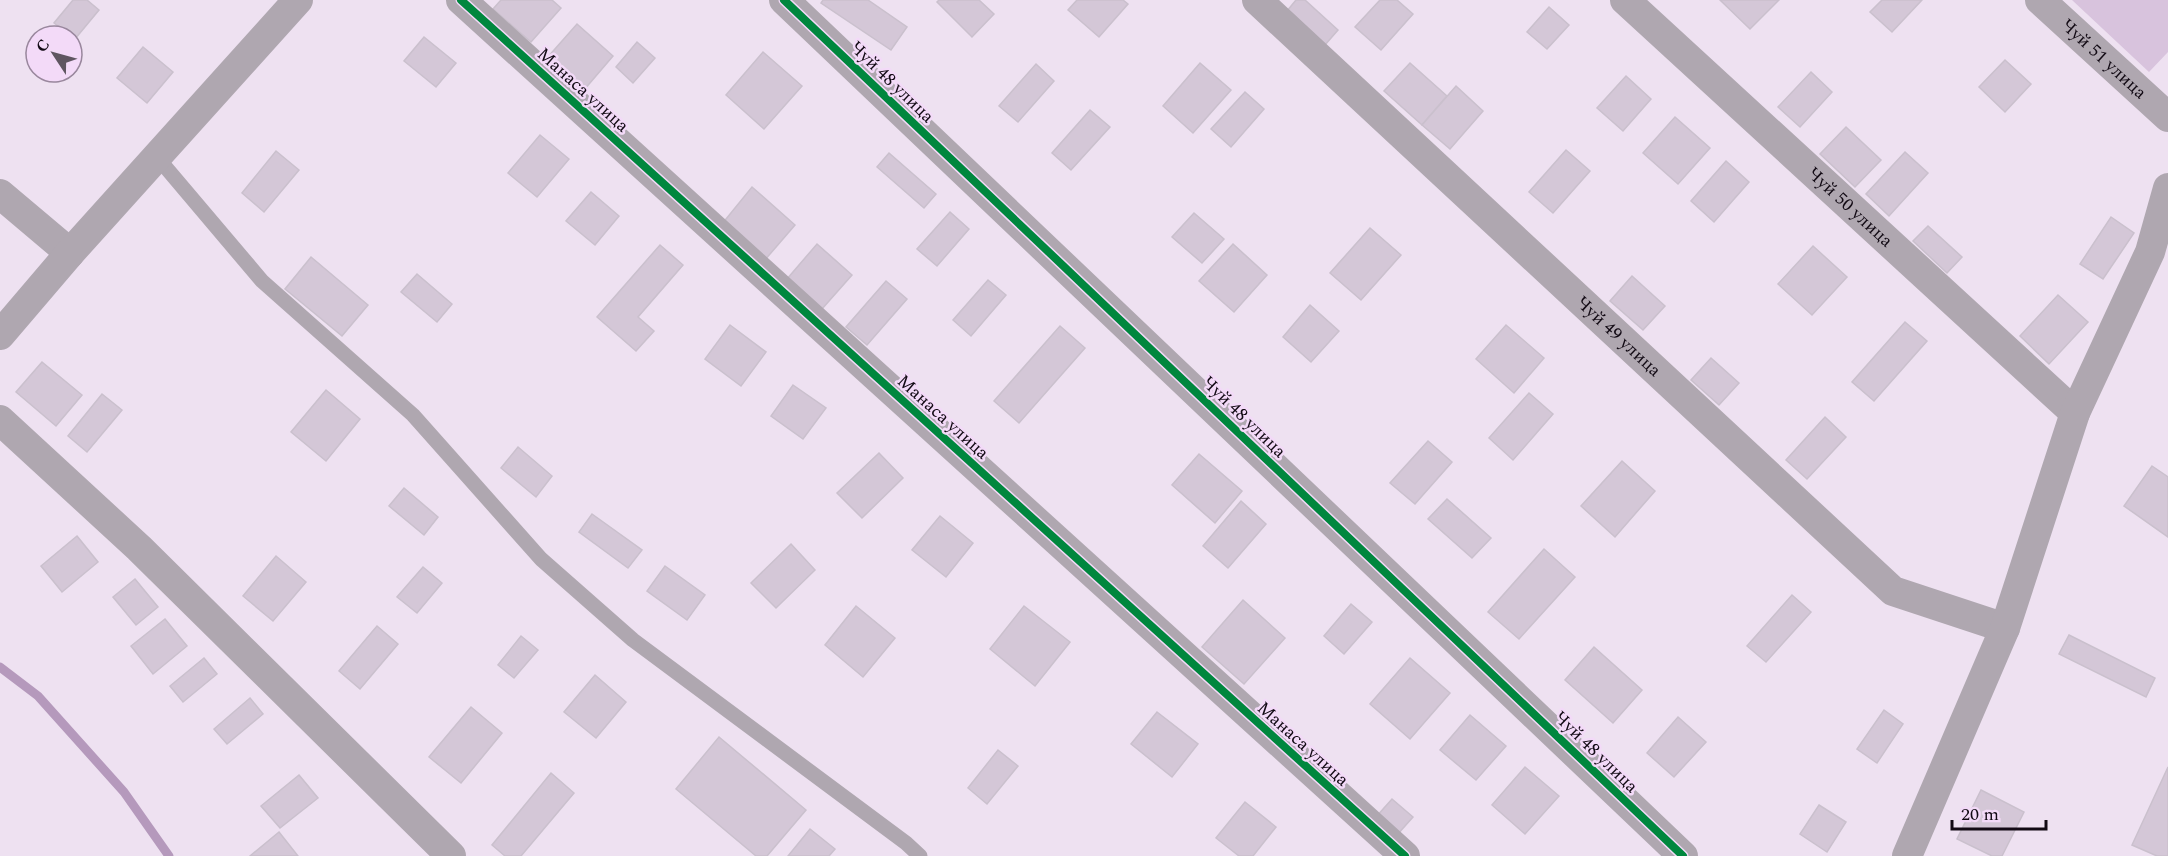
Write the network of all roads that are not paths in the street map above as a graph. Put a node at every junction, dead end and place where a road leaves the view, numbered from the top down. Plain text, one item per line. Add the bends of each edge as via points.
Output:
1 (298, 0) edge
2 (461, 0) edge
3 (784, 0) edge
4 (1257, 0) edge
5 (1625, 0) edge
6 (2040, 0) edge
7 (2168, 117) edge
8 (157, 157) junction
9 (2168, 188) edge
10 (0, 194) edge
11 (70, 253) junction
12 (0, 335) edge
13 (2075, 413) junction
14 (0, 420) edge
15 (2005, 628) junction
16 (451, 856) edge
17 (920, 856) edge
18 (1405, 856) edge
19 (1683, 856) edge
20 (1907, 856) edge

1 - 8 street
2 - 18 street, Манаса улица
3 - 19 street, Чуй 48 улица
4 - 15 street, Чуй 49 улица via 1893,591
5 - 13 street, Чуй 50 улица
6 - 7 street, Чуй 51 улица
8 - 11 street
8 - 17 lane via 262,281 413,415 541,559 633,640
9 - 13 street via 2150,252
10 - 11 street
11 - 12 street
13 - 15 street
14 - 16 street via 139,548
15 - 20 street

